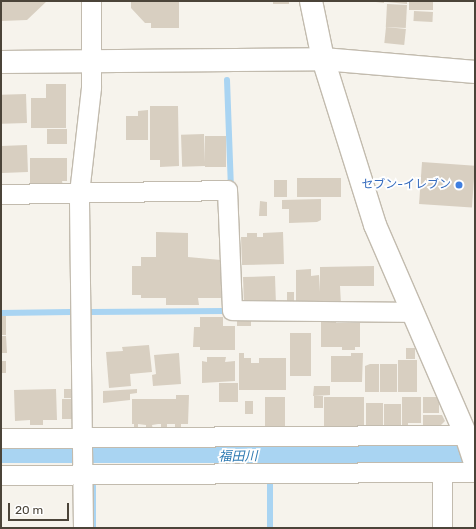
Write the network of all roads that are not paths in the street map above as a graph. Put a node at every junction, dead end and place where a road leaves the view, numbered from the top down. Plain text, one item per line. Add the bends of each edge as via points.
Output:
1 (91, 1) edge
2 (311, 1) edge
3 (323, 59) junction
4 (92, 61) junction
5 (1, 62) edge
6 (475, 72) edge
7 (79, 193) junction
8 (1, 194) edge
9 (413, 312) junction
10 (470, 435) edge
11 (1, 438) edge
12 (83, 438) junction
13 (475, 462) edge
14 (83, 472) junction
15 (442, 472) junction
16 (475, 472) edge
17 (1, 474) edge
18 (83, 528) edge
19 (442, 528) edge

1 - 4 street
2 - 3 street
3 - 4 street
3 - 6 street
3 - 9 street via 375,225
4 - 5 street
4 - 7 street
7 - 8 street
7 - 9 street via 227,190 232,310
7 - 12 street
9 - 10 street
10 - 12 street
10 - 13 street
11 - 12 street
12 - 14 street
14 - 15 street
14 - 17 street
14 - 18 street
15 - 16 street
15 - 19 street

